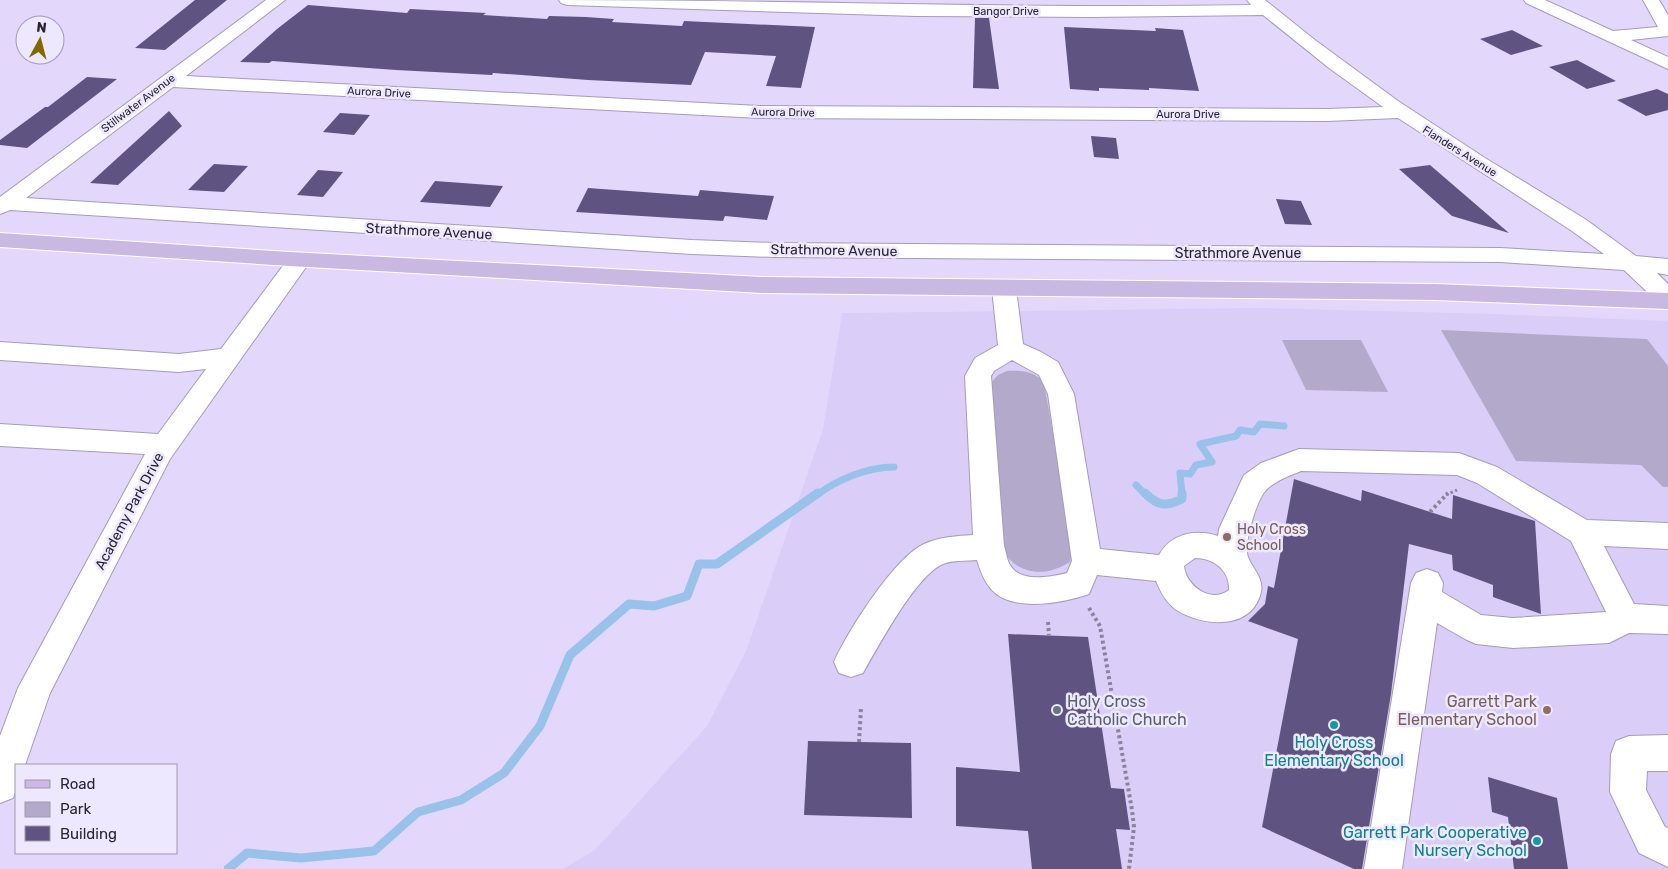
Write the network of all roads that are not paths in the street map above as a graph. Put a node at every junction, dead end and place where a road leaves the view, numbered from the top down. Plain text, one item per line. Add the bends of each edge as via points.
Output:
1 (277, 0) edge
2 (567, 0) edge
3 (1532, 0) edge
4 (1651, 0) edge
5 (763, 4) edge
6 (1261, 5) edge
7 (1668, 30) edge
8 (1608, 37) junction
9 (1668, 64) edge
10 (166, 81) junction
11 (1400, 112) junction
12 (2, 204) edge
13 (0, 240) edge
14 (299, 260) junction
15 (1629, 263) junction
16 (1668, 267) edge
17 (1004, 289) junction
18 (1668, 300) edge
19 (1011, 349) junction
20 (0, 352) edge
21 (229, 356) junction
22 (0, 435) edge
23 (165, 445) junction
24 (1582, 532) junction
25 (1668, 536) edge
26 (989, 546) junction
27 (1232, 558) junction
28 (1087, 561) junction
29 (1168, 569) junction
30 (1625, 618) junction
31 (1668, 620) edge
32 (852, 662) dead end
33 (1668, 753) edge
34 (0, 785) edge
35 (1668, 848) edge
36 (1383, 869) edge

1 - 10 street, Stillwater Avenue
2 - 5 street, Bangor Drive
3 - 8 street
4 - 7 street
5 - 6 street, Bangor Drive via 1169,12
6 - 11 street, Flanders Avenue via 1334,65
7 - 8 street
8 - 9 street
10 - 11 street, Aurora Drive via 759,112 1317,115
10 - 12 street, Stillwater Avenue
11 - 15 street, Flanders Avenue via 1596,237
12 - 15 street, Strathmore Avenue via 692,247 1500,255
13 - 14 main road
14 - 17 main road via 762,285
14 - 21 street, Academy Park Drive
15 - 16 street, Strathmore Avenue
15 - 18 street, Flanders Avenue
17 - 18 main road via 1435,292
17 - 19 street
19 - 26 street via 984,365 978,376
19 - 28 street via 1049,369 1061,394
20 - 21 street via 179,363
21 - 23 street, Academy Park Drive
22 - 23 street
23 - 34 street, Academy Park Drive via 35,688
24 - 25 street
24 - 27 street via 1487,475 1459,464 1299,460 1271,470 1254,483 1234,529
24 - 30 street
26 - 28 street via 995,567 1005,582 1022,589 1056,591 1078,584
26 - 32 street via 935,553 918,565 895,594
27 - 29 street via 1218,549 1190,545 1178,549 1170,558
27 - 29 street via 1246,582 1244,594 1236,604 1224,609 1193,604 1171,582
28 - 29 street
30 - 31 street
30 - 36 street via 1609,628 1514,633 1476,629 1426,590
33 - 35 street via 1630,754 1628,792 1652,840

